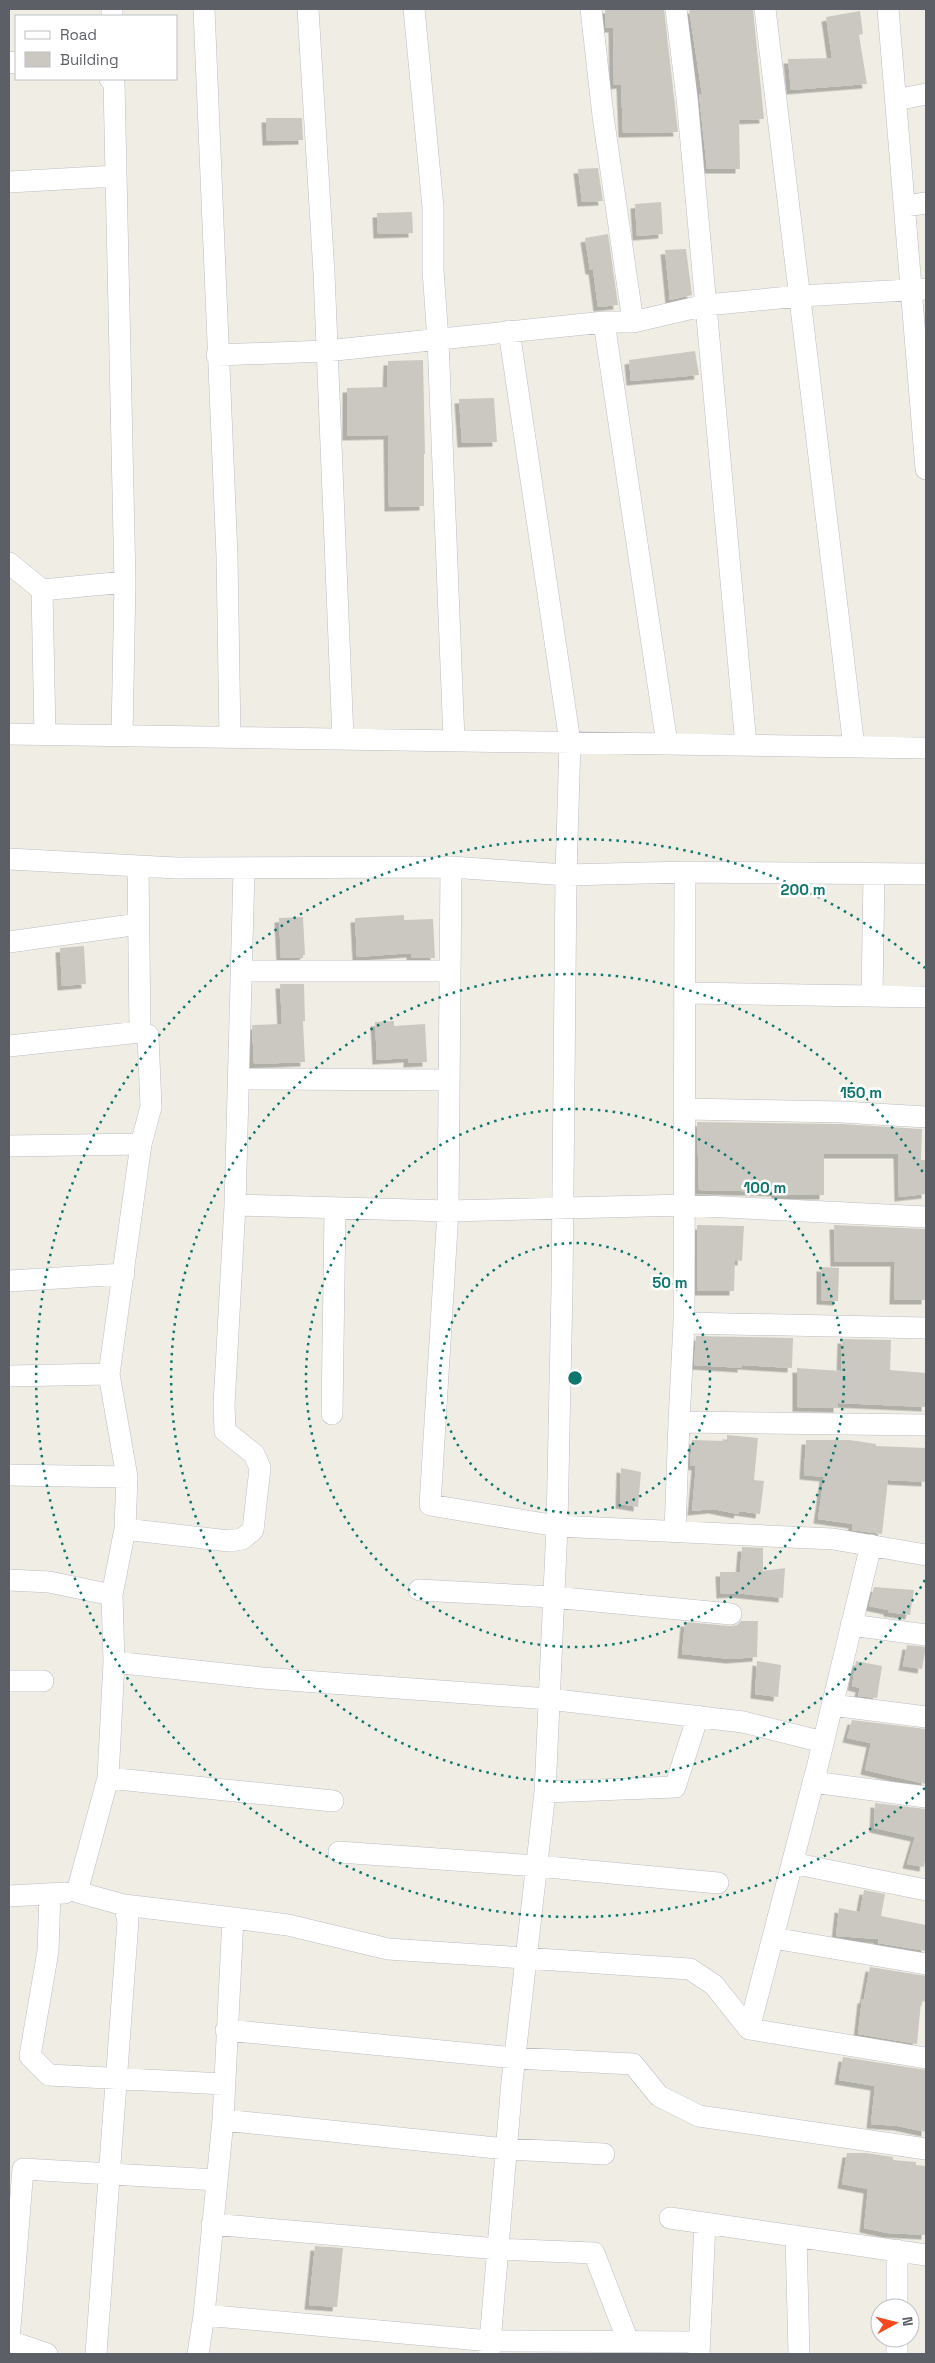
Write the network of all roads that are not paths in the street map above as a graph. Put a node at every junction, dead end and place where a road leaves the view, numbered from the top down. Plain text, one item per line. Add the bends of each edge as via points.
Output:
1 (204, 9) edge
2 (308, 9) edge
3 (414, 9) edge
4 (591, 9) edge
5 (676, 9) edge
6 (765, 9) edge
7 (888, 9) edge
8 (111, 80) edge
9 (926, 94) edge
10 (896, 100) junction
11 (116, 176) junction
12 (9, 182) edge
13 (926, 203) edge
14 (905, 206) junction
15 (919, 290) edge
16 (800, 296) junction
17 (706, 305) junction
18 (604, 322) junction
19 (633, 322) junction
20 (509, 331) junction
21 (438, 340) junction
22 (326, 351) junction
23 (217, 355) junction
24 (923, 402) edge
25 (926, 469) edge
26 (9, 563) edge
27 (125, 582) junction
28 (42, 590) junction
29 (9, 734) edge
30 (45, 734) junction
31 (122, 735) junction
32 (230, 737) junction
33 (343, 738) junction
34 (454, 740) junction
35 (570, 742) junction
36 (667, 744) junction
37 (746, 745) junction
38 (854, 747) junction
39 (926, 748) edge
40 (9, 859) edge
41 (138, 866) junction
42 (451, 867) junction
43 (244, 870) junction
44 (685, 872) junction
45 (874, 874) junction
46 (926, 874) edge
47 (566, 875) junction
48 (138, 924) junction
49 (9, 942) edge
50 (242, 971) junction
51 (450, 971) junction
52 (685, 993) junction
53 (872, 996) junction
54 (926, 997) edge
55 (148, 1035) dead end
56 (9, 1046) edge
57 (238, 1079) junction
58 (449, 1080) junction
59 (685, 1109) junction
60 (926, 1117) edge
61 (141, 1144) junction
62 (9, 1146) edge
63 (235, 1205) junction
64 (684, 1205) junction
65 (332, 1208) junction
66 (564, 1208) junction
67 (448, 1211) junction
68 (926, 1217) edge
69 (124, 1274) junction
70 (9, 1280) edge
71 (684, 1323) junction
72 (926, 1328) edge
73 (109, 1374) junction
74 (9, 1376) edge
75 (332, 1414) dead end
76 (680, 1422) junction
77 (926, 1424) edge
78 (9, 1474) edge
79 (127, 1476) junction
80 (557, 1526) junction
81 (125, 1529) junction
82 (675, 1531) junction
83 (871, 1545) junction
84 (926, 1555) edge
85 (9, 1580) edge
86 (420, 1590) dead end
87 (112, 1594) junction
88 (554, 1597) junction
89 (731, 1614) dead end
90 (851, 1625) junction
91 (926, 1635) edge
92 (114, 1662) junction
93 (9, 1681) edge
94 (43, 1681) dead end
95 (549, 1699) junction
96 (832, 1704) junction
97 (698, 1716) junction
98 (926, 1717) edge
99 (823, 1742) junction
100 (108, 1778) junction
101 (813, 1782) junction
102 (545, 1792) junction
103 (926, 1797) edge
104 (332, 1801) dead end
105 (339, 1852) dead end
106 (792, 1863) junction
107 (536, 1866) junction
108 (718, 1883) dead end
109 (926, 1890) edge
110 (77, 1892) junction
111 (50, 1894) junction
112 (9, 1896) edge
113 (124, 1905) junction
114 (233, 1918) junction
115 (772, 1938) junction
116 (526, 1959) junction
117 (926, 1964) edge
118 (749, 2029) junction
119 (226, 2030) junction
120 (515, 2058) junction
121 (926, 2058) edge
122 (116, 2078) junction
123 (224, 2084) junction
124 (223, 2120) junction
125 (507, 2149) junction
126 (926, 2149) edge
127 (604, 2154) dead end
128 (109, 2172) junction
129 (217, 2180) junction
130 (670, 2218) dead end
131 (705, 2223) junction
132 (212, 2224) junction
133 (13, 2234) edge
134 (796, 2236) junction
135 (498, 2249) junction
136 (897, 2250) junction
137 (926, 2254) edge
138 (897, 2298) edge
139 (204, 2315) junction
140 (9, 2341) edge
141 (628, 2341) junction
142 (489, 2348) edge
143 (699, 2348) edge
144 (37, 2353) edge
145 (96, 2354) edge
146 (198, 2354) edge
147 (799, 2354) edge

1 - 23 street
2 - 22 street
3 - 21 street via 433,207
4 - 19 street
5 - 17 street
6 - 16 street
7 - 10 street
8 - 11 street via 114,83
9 - 10 street
10 - 14 street
11 - 12 street
11 - 27 street
13 - 14 street
14 - 15 street
15 - 16 street
15 - 24 street
16 - 17 street
16 - 38 street
17 - 19 street
17 - 37 street
18 - 19 street
18 - 20 street
18 - 36 street
20 - 21 street
20 - 35 street
21 - 22 street
21 - 34 street
22 - 23 street
22 - 33 street
23 - 32 street via 227,556
24 - 25 street
26 - 28 street
27 - 28 street
27 - 31 street
28 - 30 street
29 - 30 street
30 - 31 street
31 - 32 street
32 - 33 street
33 - 34 street
34 - 35 street
35 - 36 street
35 - 47 street
36 - 37 street
37 - 38 street
38 - 39 street
40 - 41 street
41 - 43 street
41 - 48 street
42 - 43 street
42 - 47 street
42 - 51 street
43 - 50 street
44 - 45 street
44 - 47 street
44 - 52 street
45 - 46 street
45 - 53 street
47 - 66 street
48 - 49 street
48 - 56 street via 140,1032
50 - 51 street
50 - 57 street
51 - 58 street
52 - 53 street
52 - 59 street
53 - 54 street
55 - 61 street via 151,1107
57 - 58 street
57 - 63 street
58 - 67 street
59 - 60 street
59 - 64 street
61 - 62 street
61 - 69 street
63 - 65 street
63 - 81 street via 225,1431 254,1454 260,1468 254,1530 242,1539 229,1541
64 - 66 street
64 - 68 street
64 - 71 street
65 - 67 street
65 - 75 street via 336,1211
66 - 67 street
66 - 80 street
67 - 80 street via 430,1505
69 - 70 street
69 - 73 street
71 - 72 street
71 - 76 street
73 - 74 street
73 - 79 street
76 - 77 street
76 - 82 street
78 - 79 street
79 - 81 street
80 - 82 street
80 - 88 street
81 - 87 street
82 - 83 street via 833,1539
83 - 84 street
83 - 90 street
85 - 87 street via 49,1582
86 - 88 street
87 - 92 street
88 - 89 street
88 - 95 street
90 - 91 street
90 - 96 street
92 - 95 street via 262,1678
92 - 100 street
93 - 94 street
95 - 97 street
95 - 102 street
96 - 98 street
96 - 99 street
97 - 99 street via 743,1722
97 - 102 street via 675,1787
99 - 101 street
100 - 104 street
100 - 110 street
101 - 103 street
101 - 106 street
102 - 107 street
105 - 107 street
106 - 109 street
106 - 115 street
107 - 108 street
107 - 116 street
110 - 111 street
110 - 113 street
111 - 112 street
111 - 122 street via 48,1951 30,2056 49,2075
113 - 114 street
113 - 122 street via 128,1921
114 - 116 street via 288,1925 388,1949
114 - 119 street
115 - 117 street
115 - 118 street
116 - 118 street via 690,1970 714,1985
116 - 120 street
118 - 121 street
119 - 120 street
119 - 123 street
120 - 125 street
120 - 126 street via 633,2064 659,2096 699,2116
122 - 123 street
122 - 128 street
123 - 124 street
124 - 125 street
124 - 129 street
125 - 127 street
125 - 135 street
128 - 129 street
128 - 133 street via 23,2169
128 - 145 street
129 - 132 street
130 - 131 street
131 - 134 street
131 - 143 street
132 - 135 street
132 - 139 street
133 - 140 street
134 - 136 street
134 - 147 street
135 - 141 street via 594,2253
135 - 142 street
136 - 137 street
136 - 138 street
139 - 142 street
139 - 146 street
140 - 144 street
141 - 142 street
141 - 143 street

